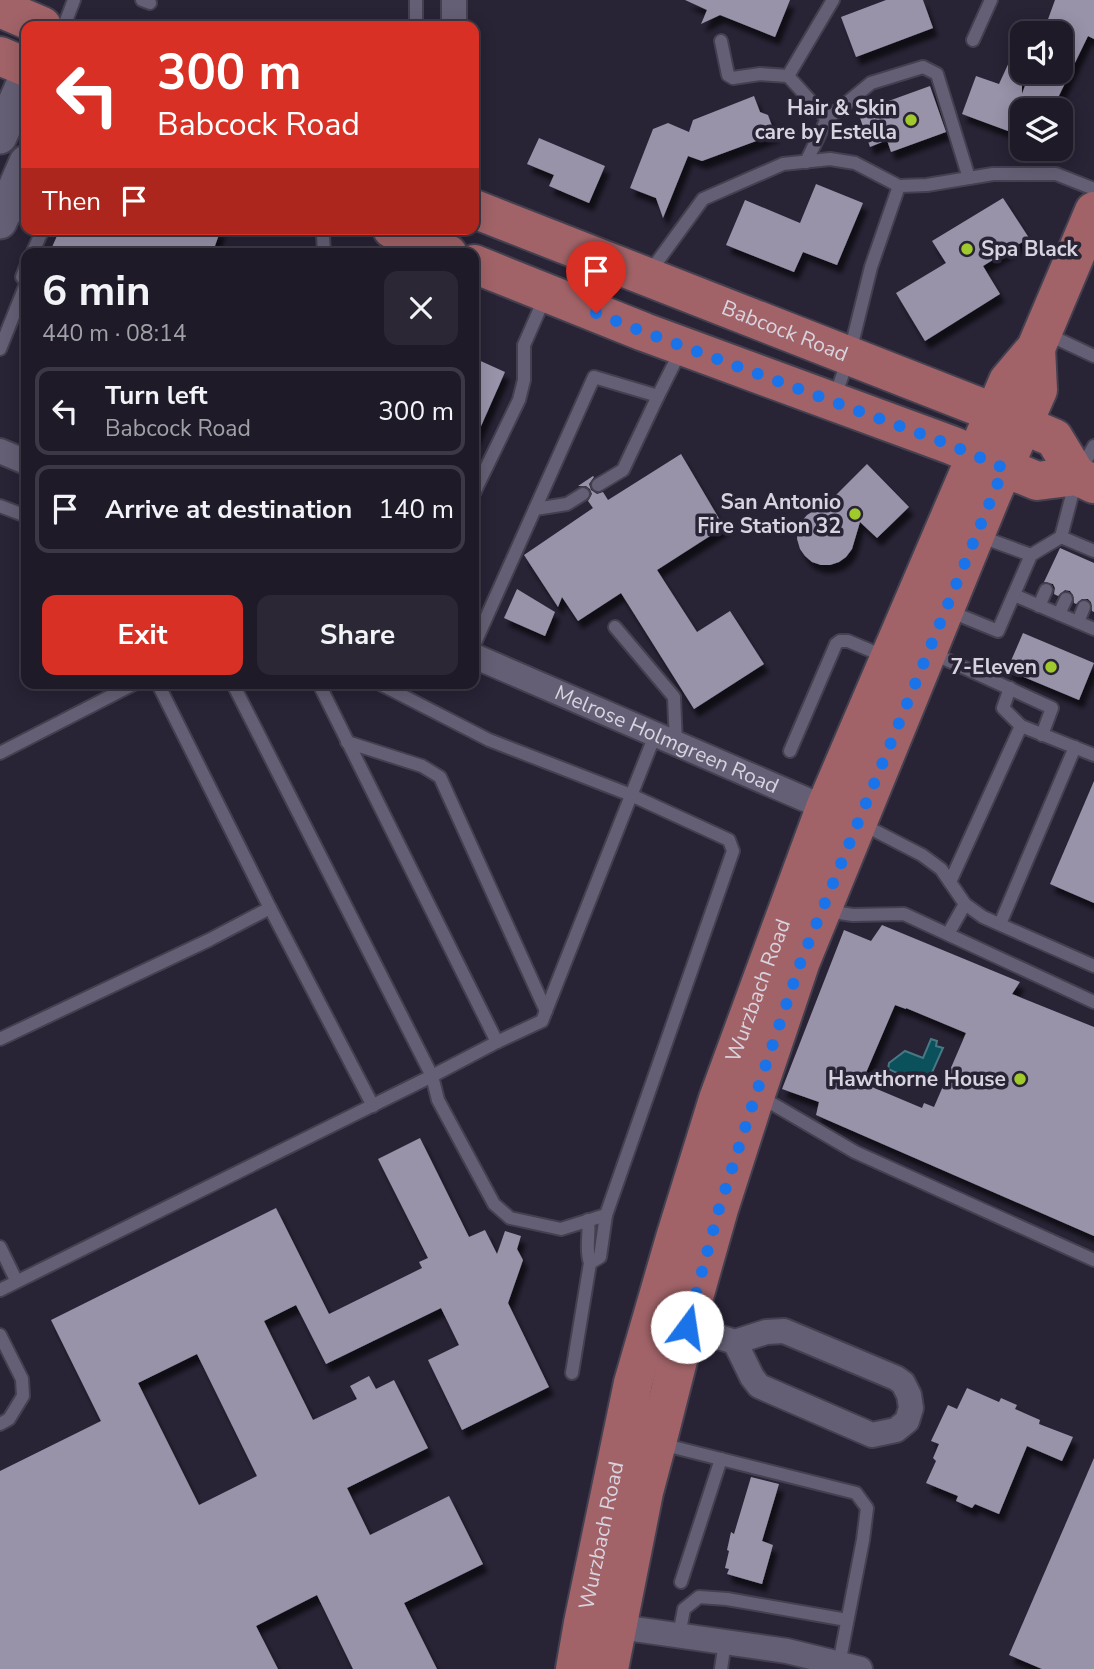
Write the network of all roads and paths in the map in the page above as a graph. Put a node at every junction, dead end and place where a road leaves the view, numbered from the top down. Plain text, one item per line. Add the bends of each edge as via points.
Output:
1 (74, 0) edge
2 (416, 0) edge
3 (454, 0) edge
4 (833, 0) edge
5 (991, 0) edge
6 (0, 8) edge
7 (30, 21) edge
8 (66, 21) edge
9 (416, 21) edge
10 (454, 21) edge
11 (974, 40) dead end
12 (721, 41) dead end
13 (0, 56) edge
14 (21, 65) edge
15 (788, 76) junction
16 (21, 88) edge
17 (827, 120) junction
18 (0, 137) edge
19 (806, 162) junction
20 (969, 178) junction
21 (21, 179) edge
22 (899, 186) junction
23 (1094, 189) edge
24 (479, 211) edge
25 (1094, 211) edge
26 (10, 217) edge
27 (410, 235) edge
28 (448, 248) edge
29 (479, 262) edge
30 (647, 276) junction
31 (547, 293) junction
32 (21, 296) edge
33 (1039, 340) junction
34 (682, 346) junction
35 (0, 349) edge
36 (849, 356) junction
37 (1094, 356) edge
38 (658, 396) junction
39 (834, 402) junction
40 (1009, 419) junction
41 (990, 462) junction
42 (1088, 469) edge
43 (479, 482) edge
44 (598, 485) dead end
45 (583, 494) dead end
46 (0, 506) edge
47 (535, 509) junction
48 (21, 514) edge
49 (976, 534) junction
50 (1064, 542) junction
51 (1089, 553) edge
52 (1031, 555) junction
53 (1046, 590) dead end
54 (1014, 595) junction
55 (1066, 599) dead end
56 (1039, 606) junction
57 (1084, 607) dead end
58 (945, 609) junction
59 (1059, 614) junction
60 (1078, 622) junction
61 (615, 627) dead end
62 (1094, 629) edge
63 (479, 634) edge
64 (928, 651) junction
65 (479, 658) edge
66 (889, 659) junction
67 (1010, 688) junction
68 (124, 689) edge
69 (160, 689) edge
70 (236, 689) edge
71 (320, 689) edge
72 (390, 689) edge
73 (1021, 726) junction
74 (1042, 735) junction
75 (666, 739) junction
76 (347, 742) junction
77 (1074, 747) junction
78 (790, 751) dead end
79 (0, 753) edge
80 (1094, 755) edge
81 (631, 795) junction
82 (841, 815) junction
83 (950, 882) junction
84 (965, 904) junction
85 (270, 908) junction
86 (822, 911) junction
87 (1000, 924) junction
88 (948, 934) junction
89 (1094, 966) edge
90 (1094, 1002) edge
91 (546, 1011) junction
92 (0, 1039) edge
93 (497, 1042) junction
94 (432, 1076) junction
95 (756, 1094) junction
96 (373, 1106) junction
97 (606, 1214) junction
98 (588, 1220) junction
99 (0, 1247) edge
100 (1092, 1259) edge
101 (590, 1263) junction
102 (16, 1280) junction
103 (0, 1290) edge
104 (687, 1327) junction
105 (0, 1335) edge
106 (735, 1342) junction
107 (572, 1373) dead end
108 (0, 1424) edge
109 (657, 1443) junction
110 (721, 1459) junction
111 (681, 1581) dead end
112 (847, 1620) junction
113 (600, 1625) junction
114 (678, 1635) junction
115 (725, 1642) junction
116 (849, 1666) edge
117 (576, 1669) edge
118 (609, 1669) edge
119 (721, 1669) edge

1 - 8 lane
2 - 9 lane
3 - 10 street
4 - 15 lane
5 - 11 lane
6 - 7 main road
12 - 15 lane via 728,75 733,78
13 - 14 main road
15 - 17 lane
16 - 18 street
17 - 19 lane
17 - 20 lane via 871,83 923,67 937,74
19 - 22 lane via 855,163
19 - 30 lane via 783,164 703,199
20 - 22 lane
20 - 23 lane via 1056,174
21 - 26 street
22 - 36 lane via 871,267
24 - 30 main road, Babcock Road
25 - 33 main road, Wurzbach Road via 1082,250
27 - 28 main road
29 - 31 main road
30 - 36 main road, Babcock Road
31 - 34 main road
31 - 43 lane via 524,345 519,400
32 - 35 lane
33 - 37 lane
33 - 40 main road, Wurzbach Road via 1038,390
34 - 38 lane
34 - 39 main road
36 - 39 lane
36 - 40 main road, Babcock Road
38 - 44 lane via 623,470
38 - 47 lane via 594,377
39 - 41 main road
40 - 41 main road, Wurzbach Road
40 - 42 main road, Babcock Road via 1054,438
41 - 42 main road via 1037,481
41 - 49 main road, Wurzbach Road
41 - 66 main road, Wurzbach Road
42 - 50 lane
45 - 47 lane via 567,504
46 - 48 lane
47 - 63 lane
49 - 52 lane
49 - 58 main road, Wurzbach Road
50 - 51 lane
50 - 52 lane
52 - 54 lane
53 - 56 lane
54 - 56 lane
54 - 58 lane via 998,631
55 - 59 lane
56 - 59 lane
57 - 60 lane
58 - 64 main road, Wurzbach Road
59 - 60 lane
60 - 62 lane
61 - 75 lane via 674,697
64 - 67 lane
64 - 82 main road, Wurzbach Road
65 - 75 street, Melrose Holmgreen Road
66 - 78 lane via 840,641
66 - 82 main road, Wurzbach Road
67 - 73 lane via 1003,708
67 - 74 lane via 1052,708
68 - 79 lane
69 - 85 lane
70 - 94 lane
71 - 76 lane
72 - 81 lane via 489,740
73 - 74 lane
73 - 83 lane
74 - 77 lane
75 - 81 lane
75 - 82 street, Melrose Holmgreen Road
76 - 91 lane via 422,766 440,777
76 - 93 lane
77 - 80 lane
77 - 87 lane
81 - 91 lane
81 - 97 lane via 729,840 733,852
82 - 83 lane via 922,855 942,869
82 - 86 main road, Wurzbach Road
82 - 113 main road, Wurzbach Road via 718,1099 675,1238 633,1383
83 - 84 lane
84 - 87 lane
84 - 88 lane
85 - 92 lane
85 - 96 lane
86 - 88 lane via 904,914
86 - 95 main road, Wurzbach Road
87 - 89 lane
88 - 90 lane
91 - 93 lane via 542,1021
93 - 94 lane
94 - 96 lane
94 - 98 lane via 438,1100 494,1204 510,1218 561,1229
95 - 100 lane via 855,1152
95 - 104 main road, Wurzbach Road
96 - 102 lane
97 - 98 lane
97 - 101 lane via 600,1256
98 - 101 lane
99 - 102 lane
101 - 107 lane
102 - 103 lane
104 - 106 street
104 - 109 main road, Wurzbach Road
105 - 108 lane via 22,1379 23,1396 9,1419
106 - 106 street via 759,1386 872,1435 896,1430 906,1421 909,1395 896,1378 784,1331
109 - 110 lane
109 - 113 main road, Wurzbach Road
110 - 111 lane
110 - 112 lane via 856,1493 867,1508
112 - 114 lane via 699,1597 684,1609
112 - 116 lane
113 - 114 street
113 - 117 main road, Wurzbach Road
113 - 118 main road, Wurzbach Road
114 - 115 street
115 - 116 street
115 - 119 lane

